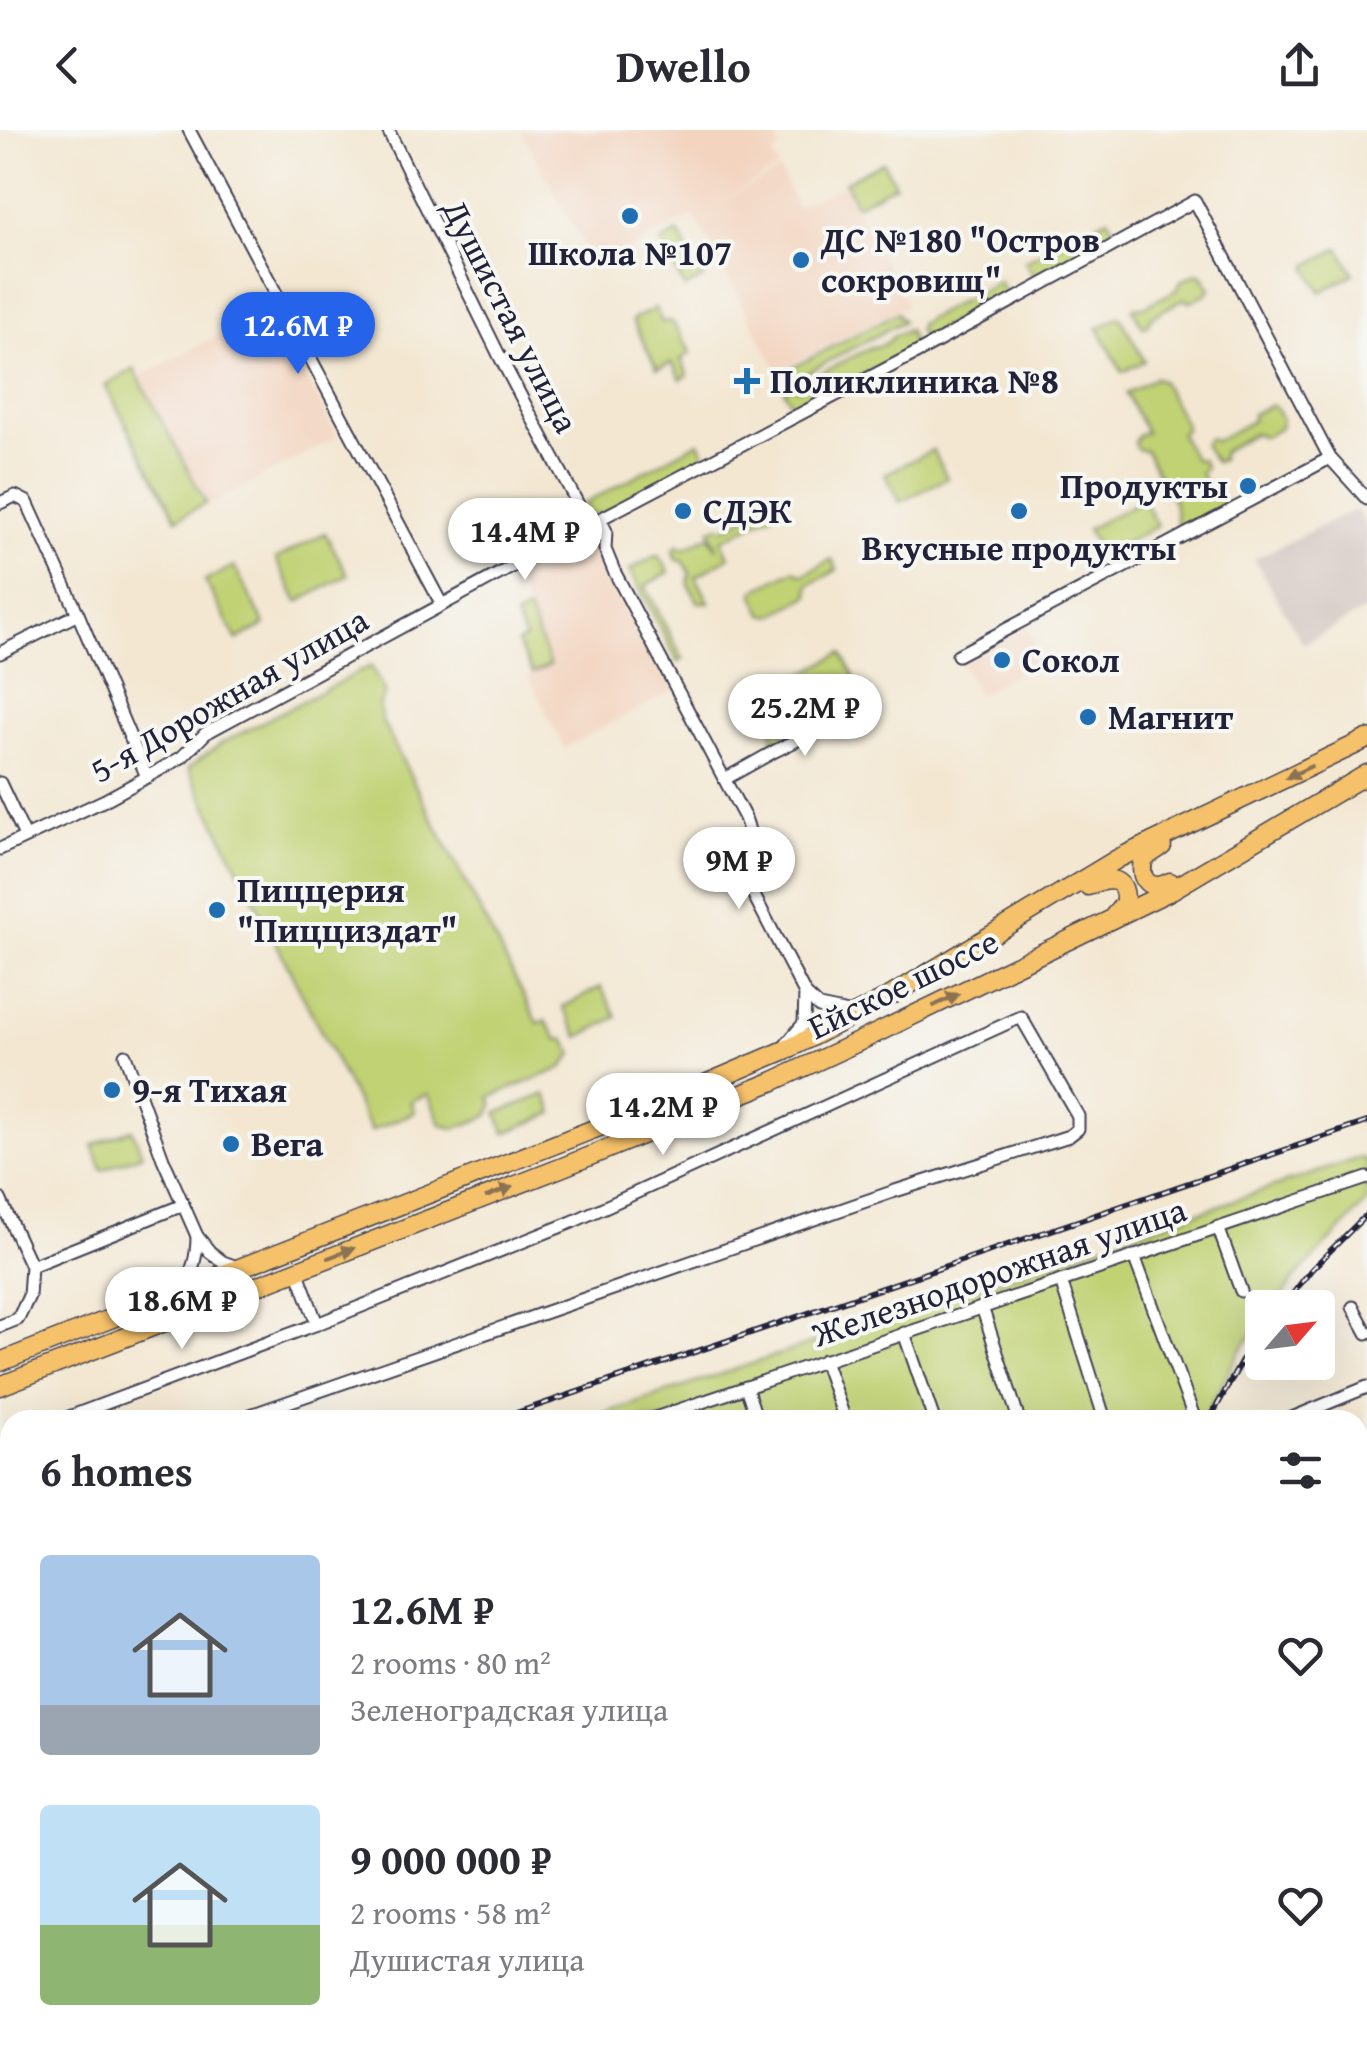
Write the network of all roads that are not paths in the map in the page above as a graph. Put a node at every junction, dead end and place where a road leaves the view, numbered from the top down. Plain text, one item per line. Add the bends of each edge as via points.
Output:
1 (189, 130) edge
2 (388, 130) edge
3 (1330, 458) junction
4 (1367, 499) edge
5 (0, 503) edge
6 (594, 522) junction
7 (442, 605) junction
8 (78, 614) junction
9 (0, 653) edge
10 (958, 655) dead end
11 (868, 705) dead end
12 (1367, 739) edge
13 (1367, 774) edge
14 (147, 777) junction
15 (724, 779) junction
16 (0, 783) edge
17 (1231, 804) junction
18 (25, 836) junction
19 (1255, 840) junction
20 (0, 848) edge
21 (1046, 902) junction
22 (1112, 918) junction
23 (805, 994) junction
24 (858, 1014) junction
25 (777, 1053) junction
26 (125, 1055) dead end
27 (1367, 1178) edge
28 (0, 1199) edge
29 (183, 1205) junction
30 (1218, 1227) junction
31 (197, 1236) junction
32 (1134, 1256) junction
33 (31, 1266) junction
34 (240, 1268) junction
35 (297, 1270) junction
36 (1061, 1281) junction
37 (180, 1292) junction
38 (1241, 1292) dead end
39 (1352, 1306) dead end
40 (982, 1307) junction
41 (317, 1324) junction
42 (0, 1326) edge
43 (1367, 1333) edge
44 (904, 1334) junction
45 (824, 1360) junction
46 (0, 1362) edge
47 (0, 1386) edge
48 (746, 1387) junction
49 (1367, 1388) edge
50 (88, 1410) edge
51 (265, 1410) edge
52 (688, 1410) edge
53 (754, 1410) edge
54 (841, 1410) edge
55 (931, 1410) edge
56 (1017, 1410) edge
57 (1102, 1410) edge
58 (1191, 1410) edge
59 (1312, 1410) edge

1 - 7 street
2 - 6 street, Душистая улица via 501,359
3 - 4 street
3 - 6 street, 5-я Дорожная улица via 1195,201
3 - 10 street
5 - 8 street via 15,496 27,502
6 - 7 street, 5-я Дорожная улица
6 - 15 street, Душистая улица via 606,531 614,571
7 - 14 street, 5-я Дорожная улица via 206,734
8 - 9 street
8 - 14 street
11 - 15 street
12 -> 17 main road, Ейское шоссе
13 - 19 main road, Ейское шоссе
14 - 18 street, 5-я Дорожная улица
15 - 23 street, Душистая улица via 751,834 746,880
16 - 18 street
17 - 19 main road via 1148,854 1141,870 1146,882 1163,886
17 - 21 main road, Ейское шоссе
18 - 20 street, 5-я Дорожная улица
19 - 22 main road, Ейское шоссе
21 - 22 main road via 1114,879 1126,897
21 - 24 main road, Ейское шоссе
35 -> 22 main road, Ейское шоссе via 774,1081
23 - 24 street via 816,1006
23 - 25 street via 804,1023
24 - 25 main road, Ейское шоссе
25 - 34 main road, Ейское шоссе
26 - 29 street
27 - 30 street, Железнодорожная улица
28 - 33 street
29 - 31 street
29 - 33 street
30 - 32 street, Железнодорожная улица
30 - 38 street
31 - 34 street via 222,1262
31 - 37 street via 197,1258
32 - 36 street, Железнодорожная улица
32 - 58 street
33 - 42 street via 29,1296 18,1320
34 - 37 main road, Ейское шоссе
35 - 41 street
35 - 47 main road, Ейское шоссе
36 - 40 street, Железнодорожная улица
36 - 57 street
37 - 46 main road, Ейское шоссе
39 - 43 street
40 - 44 street, Железнодорожная улица
40 - 56 street
41 - 50 street
41 - 51 street via 572,1222 1021,1017 1078,1116 1078,1129 1069,1136
44 - 45 street, Железнодорожная улица
44 - 55 street
45 - 48 street, Железнодорожная улица
45 - 54 street
48 - 52 street, Железнодорожная улица
48 - 53 street
49 - 59 street

